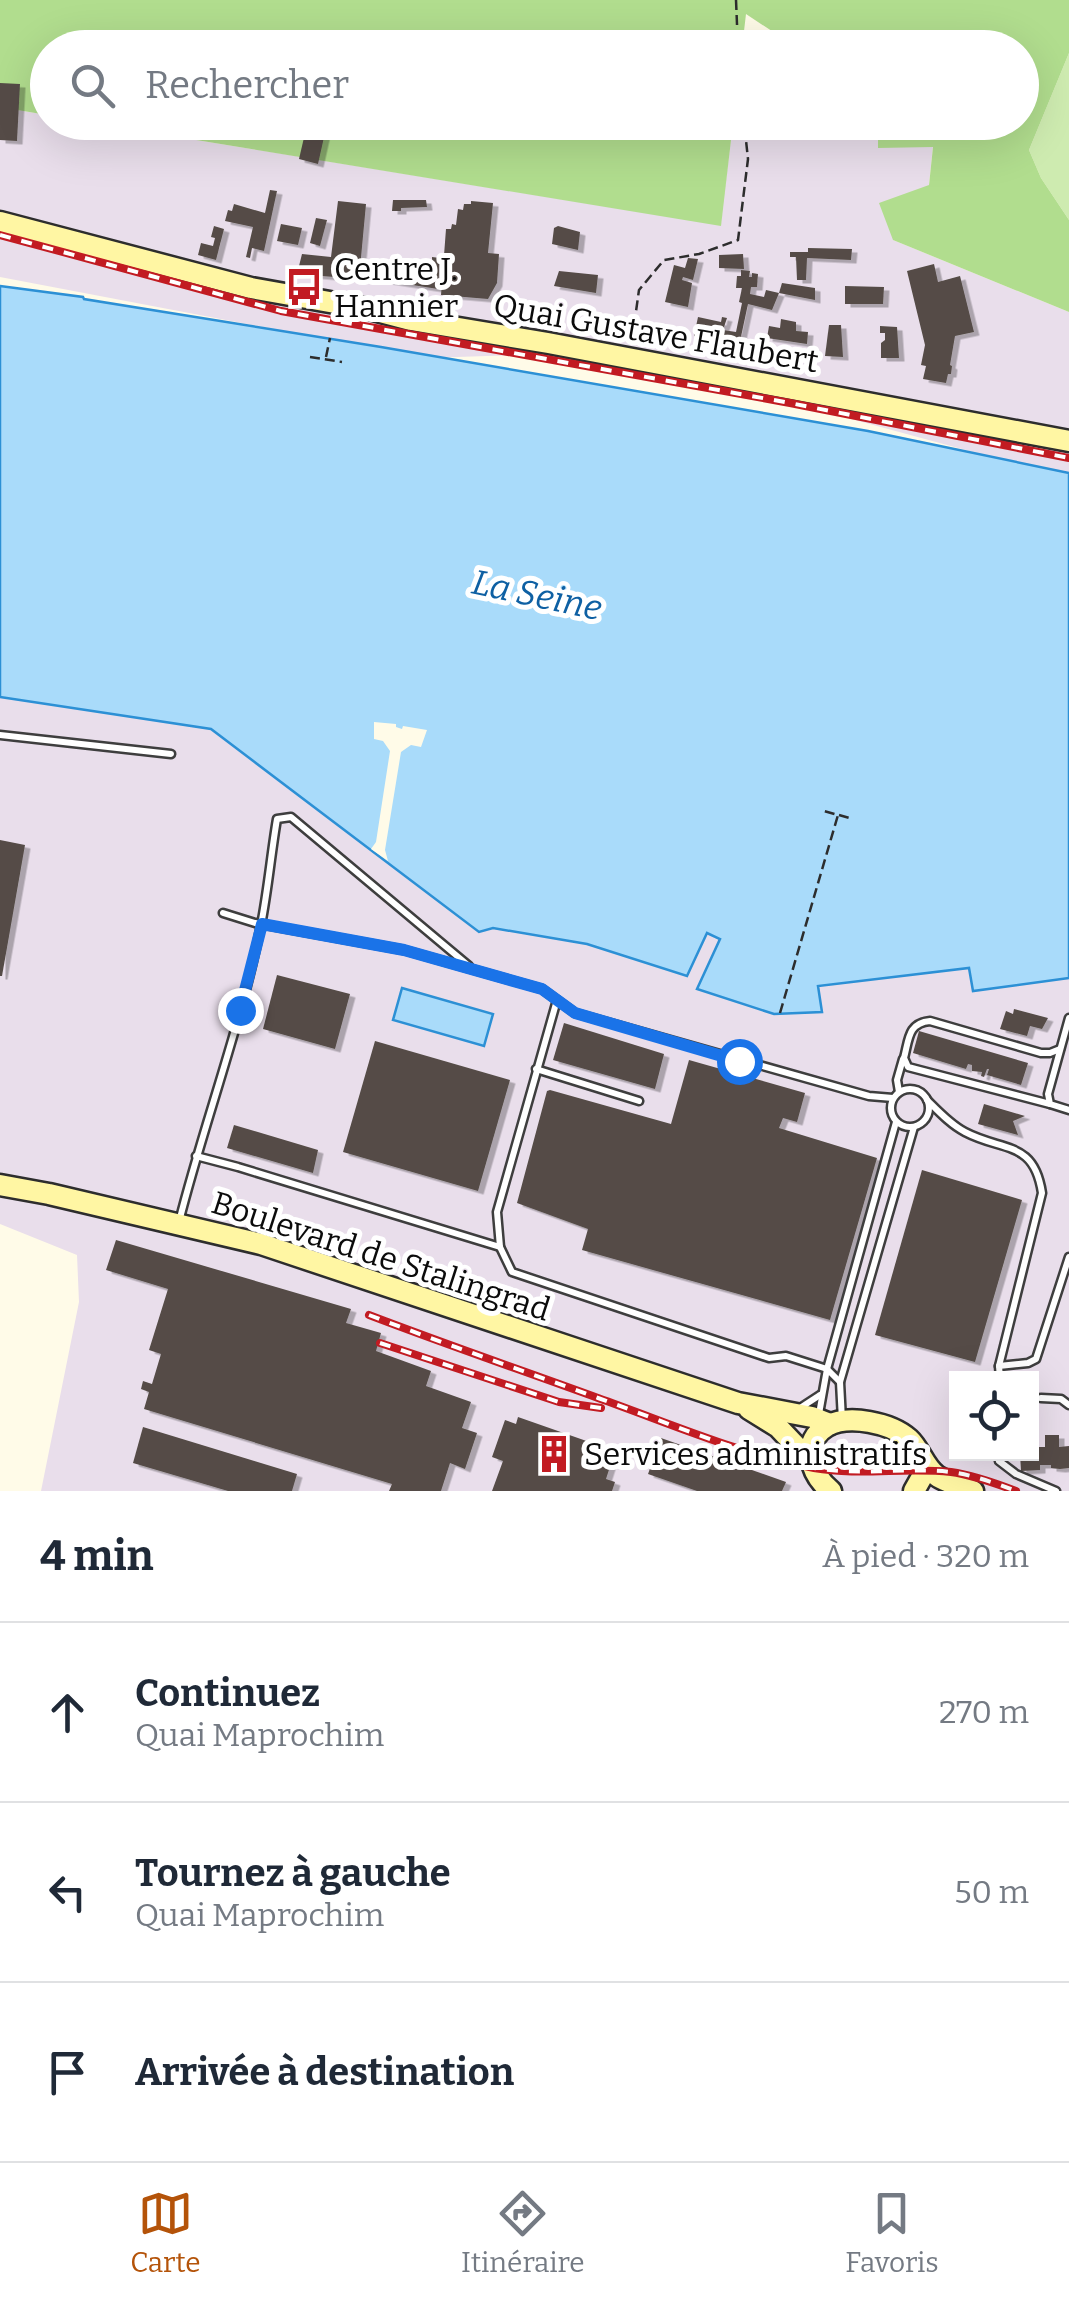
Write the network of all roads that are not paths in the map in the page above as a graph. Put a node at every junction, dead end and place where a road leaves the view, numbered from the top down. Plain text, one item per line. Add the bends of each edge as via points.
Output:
1 (0, 222) edge
2 (1069, 441) edge
3 (0, 734) edge
4 (171, 754) dead end
5 (223, 913) dead end
6 (262, 924) junction
7 (474, 970) junction
8 (556, 1000) junction
9 (1069, 1018) edge
10 (1060, 1049) junction
11 (904, 1058) junction
12 (536, 1069) junction
13 (896, 1095) junction
14 (927, 1100) junction
15 (639, 1101) dead end
16 (1050, 1104) junction
17 (1069, 1110) edge
18 (896, 1122) junction
19 (914, 1126) junction
20 (196, 1156) junction
21 (0, 1185) edge
22 (179, 1224) junction
23 (500, 1246) junction
24 (1069, 1257) edge
25 (999, 1366) junction
26 (827, 1369) junction
27 (999, 1371) edge
28 (840, 1382) junction
29 (821, 1394) junction
30 (1041, 1398) dead end
31 (1067, 1400) edge
32 (738, 1403) junction
33 (792, 1414) junction
34 (830, 1422) junction
35 (922, 1459) junction
36 (999, 1461) dead end
37 (813, 1464) junction
38 (830, 1491) edge
39 (914, 1491) edge
40 (974, 1491) edge
41 (1056, 1491) edge

1 - 2 main road, Quai Gustave Flaubert via 251,288
3 - 4 lane
5 - 6 lane
6 - 7 lane
6 - 7 lane via 276,818 291,817
6 - 20 lane
7 - 8 lane via 542,989
8 - 12 lane
8 - 13 lane via 575,1013 652,1036 869,1096
9 - 10 lane
10 - 11 lane via 1041,1053 930,1021 913,1026
10 - 16 lane
11 - 13 lane
11 - 16 lane via 908,1067
12 - 15 lane
12 - 23 lane via 496,1212
13 - 14 lane via 916,1089
13 - 18 lane via 890,1110
14 - 19 lane via 928,1115
14 - 25 lane via 964,1132 1027,1156 1039,1172 1042,1193
16 - 17 lane
18 - 19 lane
18 - 26 lane
19 - 28 lane
20 - 22 lane
20 - 23 lane
21 - 22 main road, Boulevard de Stalingrad
22 - 32 main road, Boulevard de Stalingrad via 261,1244
23 - 26 lane via 512,1272 769,1358 786,1356
24 - 25 lane via 1036,1360
25 - 27 lane
26 - 28 lane
26 - 29 lane
28 - 34 lane
29 - 33 lane
29 - 34 lane
30 - 31 lane
32 - 33 main road, Boulevard de Stalingrad
32 - 37 main road, Boulevard de Stalingrad via 778,1427
33 - 34 main road, Boulevard de Stalingrad
34 - 35 main road, Boulevard de Stalingrad via 881,1425 910,1440
34 - 37 main road via 811,1443
35 - 39 main road
35 - 40 main road, Boulevard de Stalingrad via 936,1476
36 - 41 lane
37 - 38 main road, Boulevard de Stalingrad

